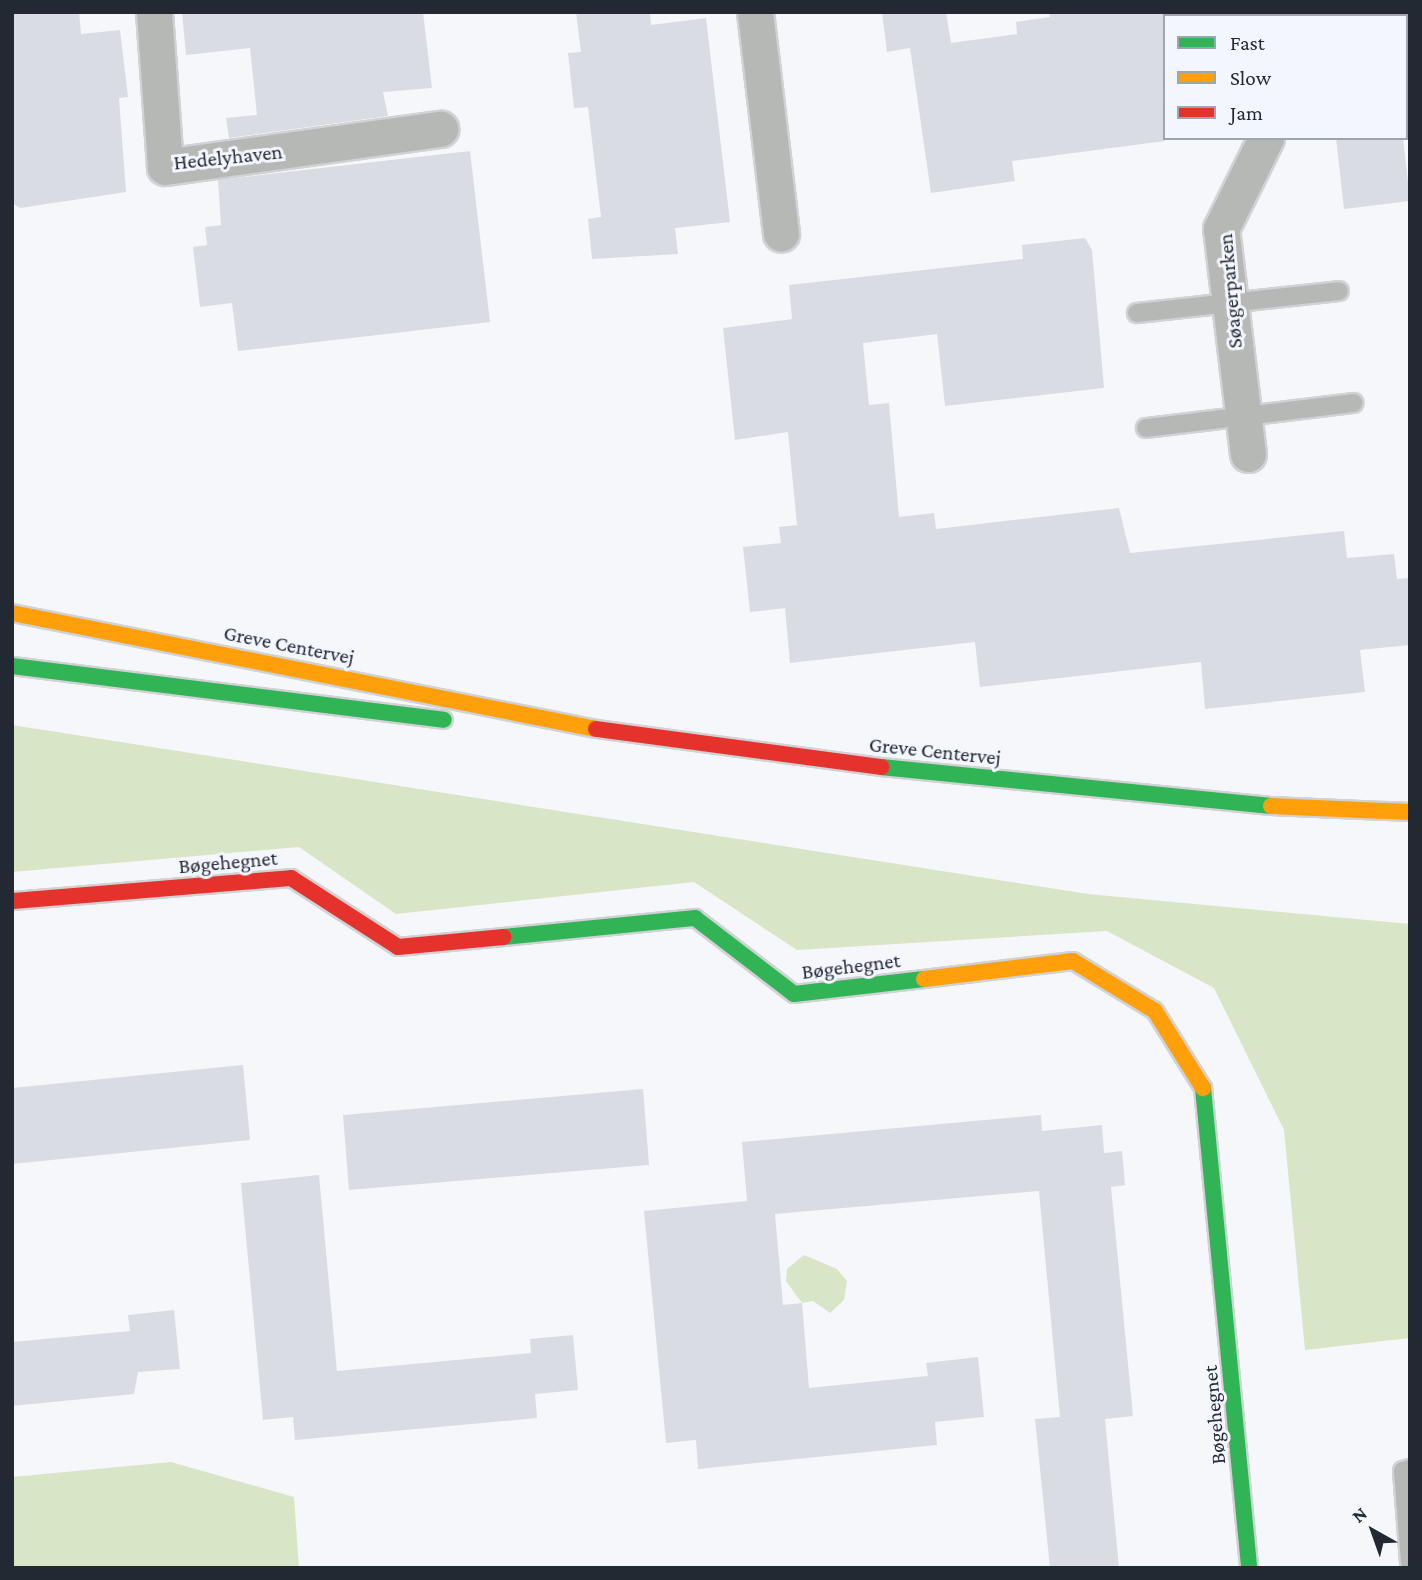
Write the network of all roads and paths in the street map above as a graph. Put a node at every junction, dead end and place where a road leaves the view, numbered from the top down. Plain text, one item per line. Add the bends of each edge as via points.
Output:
1 (154, 12) edge
2 (755, 12) edge
3 (440, 129) dead end
4 (1265, 140) edge
5 (780, 233) dead end
6 (1339, 291) dead end
7 (1230, 303) junction
8 (1137, 313) dead end
9 (1353, 403) dead end
10 (1244, 416) junction
11 (1146, 428) dead end
12 (1248, 454) dead end
13 (12, 612) edge
14 (12, 666) edge
15 (556, 724) junction
16 (1311, 810) junction
17 (1410, 812) edge
18 (1410, 831) edge
19 (12, 901) edge
20 (1410, 1469) edge
21 (1410, 1562) edge
22 (1249, 1568) edge

1 - 3 street, Hedelyhaven via 165,167
2 - 5 street
4 - 7 street, Søagerparken via 1221,229
6 - 7 lane
7 - 8 lane
7 - 10 street, Søagerparken
9 - 10 lane
10 - 11 lane
10 - 12 street, Søagerparken
13 - 15 street, Greve Centervej
14 - 15 street, Greve Centervej via 459,722
15 - 16 street, Greve Centervej via 845,763
16 - 17 street, Greve Centervej
16 - 18 street, Greve Centervej
19 - 22 street, Bøgehegnet via 291,878 398,947 695,918 793,994 1073,961 1155,1011 1206,1093
20 - 21 lane via 1403,1471

